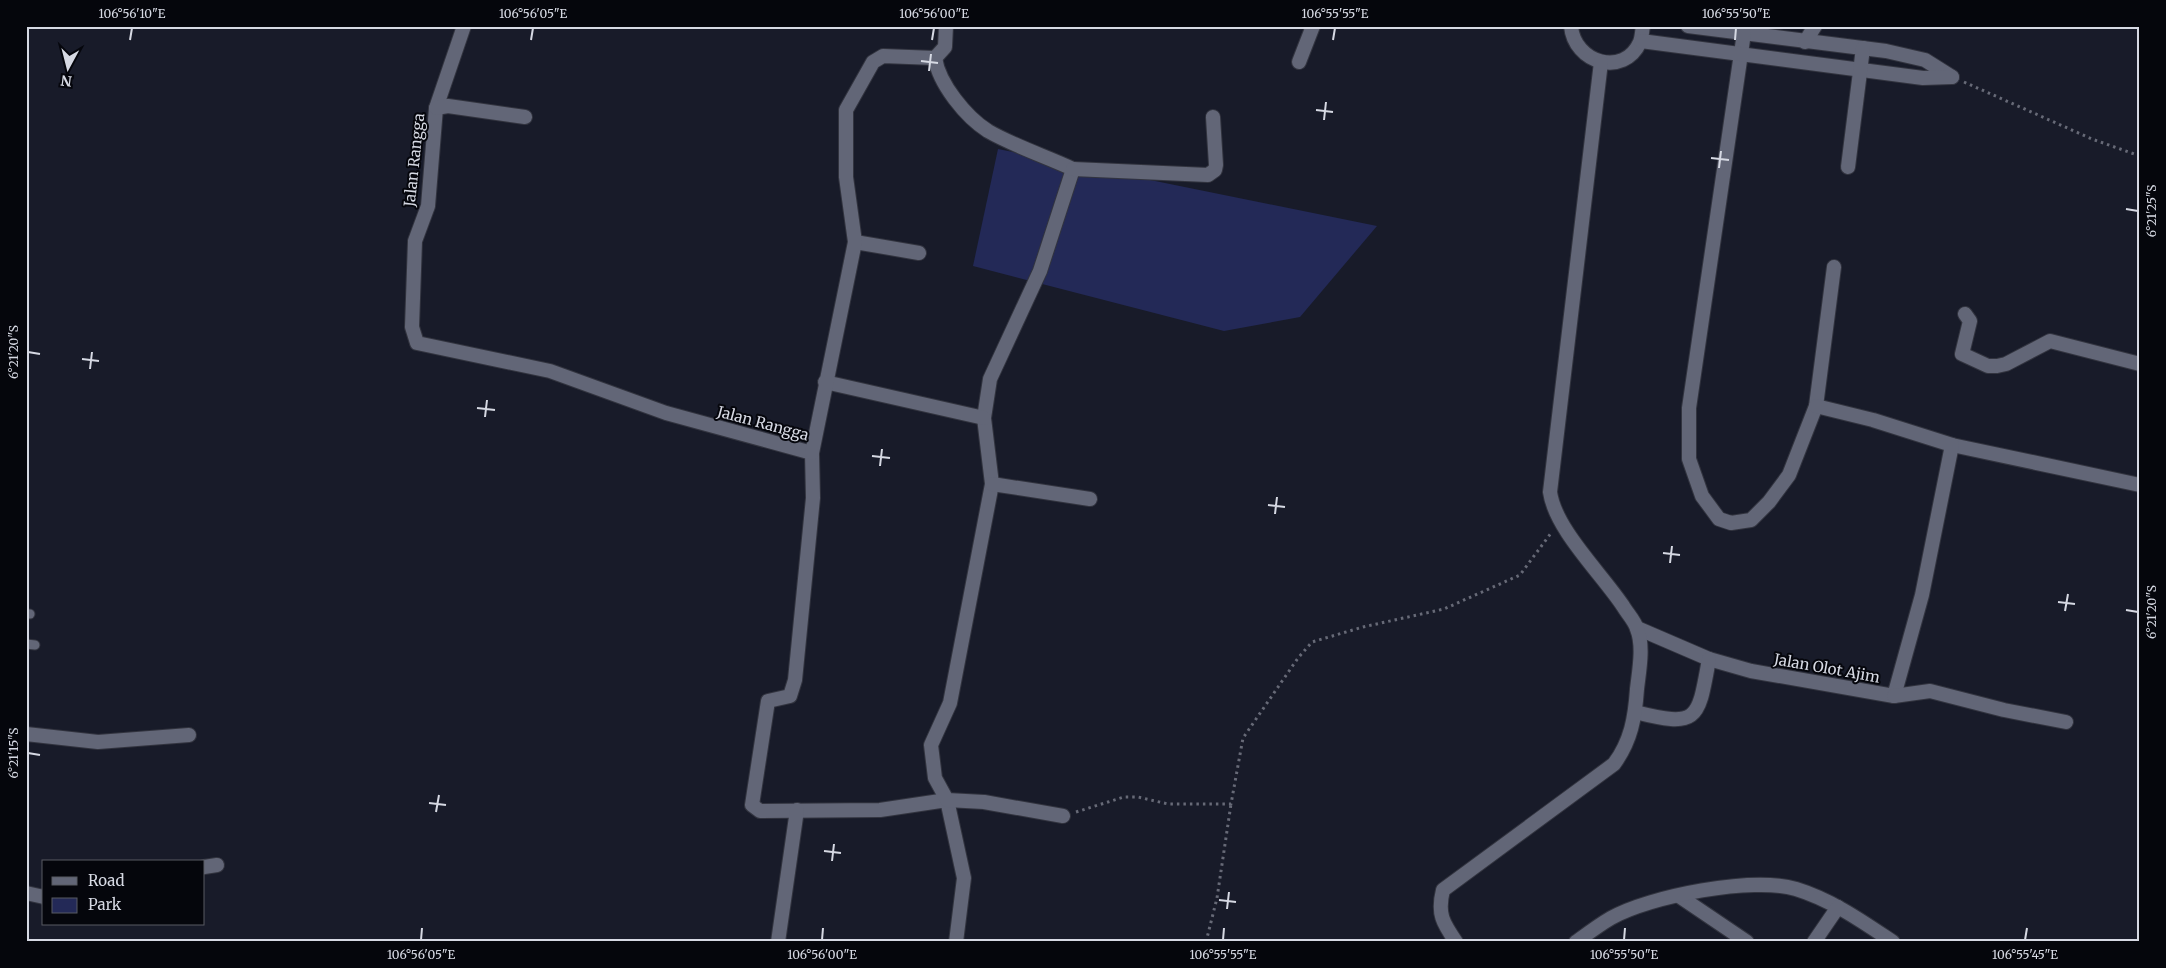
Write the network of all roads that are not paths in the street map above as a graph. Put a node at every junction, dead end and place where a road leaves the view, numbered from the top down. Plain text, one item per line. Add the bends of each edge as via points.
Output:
1 (464, 26) edge
2 (946, 26) edge
3 (1313, 26) edge
4 (1571, 26) edge
5 (1643, 26) edge
6 (1688, 26) edge
7 (1815, 26) edge
8 (1744, 33) junction
9 (1641, 42) junction
10 (1805, 42) junction
11 (1863, 48) junction
12 (1741, 55) junction
13 (934, 58) junction
14 (1299, 62) dead end
15 (1601, 62) junction
16 (1861, 70) junction
17 (436, 108) junction
18 (525, 117) dead end
19 (1213, 117) dead end
20 (1848, 167) dead end
21 (1073, 169) junction
22 (855, 242) junction
23 (919, 253) dead end
24 (1834, 267) dead end
25 (1965, 314) dead end
26 (2140, 364) edge
27 (825, 382) junction
28 (1816, 406) junction
29 (984, 418) junction
30 (1950, 450) junction
31 (812, 453) junction
32 (992, 484) junction
33 (2140, 485) edge
34 (1090, 499) dead end
35 (1637, 628) junction
36 (1710, 659) junction
37 (1894, 696) junction
38 (1635, 712) junction
39 (2066, 722) dead end
40 (26, 734) edge
41 (189, 735) dead end
42 (948, 800) junction
43 (797, 810) junction
44 (1063, 816) road end
45 (26, 893) edge
46 (1679, 896) junction
47 (42, 897) edge
48 (1838, 907) junction
49 (778, 942) edge
50 (956, 942) edge
51 (1456, 942) edge
52 (1576, 942) edge
53 (1748, 942) edge
54 (1814, 942) edge
55 (1893, 942) edge

1 - 17 street, Jalan Rangga
2 - 13 street via 944,47
3 - 14 street
4 - 15 street via 1578,48 1588,58
5 - 9 street
6 - 8 street
7 - 10 street
8 - 10 street
8 - 12 street
9 - 12 street
9 - 15 street via 1631,54 1617,62
10 - 11 street
11 - 16 street
11 - 16 street via 1925,60 1952,77 1923,78
12 - 16 street
12 - 28 street via 1689,408 1689,459 1702,496 1719,519 1731,523 1751,520 1769,502 1789,475
13 - 21 street via 936,69 950,95 987,130
13 - 22 street via 883,56 873,62 846,110 846,177
15 - 35 street via 1551,473 1552,506 1559,522 1606,581
16 - 20 street
17 - 18 street via 448,106
17 - 31 street, Jalan Rangga via 428,206 415,240 412,327 417,343 550,371 666,413
19 - 21 street via 1216,165 1208,176
21 - 29 street via 1040,270 990,379
22 - 23 street
22 - 27 street via 845,301
24 - 28 street
25 - 26 street via 1970,321 1962,354 1988,366 2006,364 2050,341
27 - 29 street
27 - 31 street
28 - 30 street via 1873,420
29 - 32 street
30 - 33 street
30 - 37 street, Jalan Olot Ajim via 1922,595
31 - 43 street, Jalan Rangga via 813,498 795,680 790,696 768,701 752,805 760,810
32 - 34 street
32 - 42 street via 950,703 931,745 935,778
35 - 36 street, Jalan Olot Ajim
35 - 38 street via 1640,646
36 - 37 street, Jalan Olot Ajim via 1751,671
36 - 38 street via 1702,697 1697,709 1687,719 1676,721
37 - 39 street via 1930,691
38 - 51 street via 1631,734 1614,764 1443,890 1439,906 1445,925
40 - 41 street via 98,742
42 - 43 street, Jalan Rangga via 880,810
42 - 44 street, Jalan Rangga via 984,802
42 - 50 street via 964,878
43 - 49 street
45 - 47 street
46 - 48 street via 1752,883 1796,889
46 - 52 street via 1644,904 1611,917
46 - 53 street
48 - 54 street
48 - 55 street

